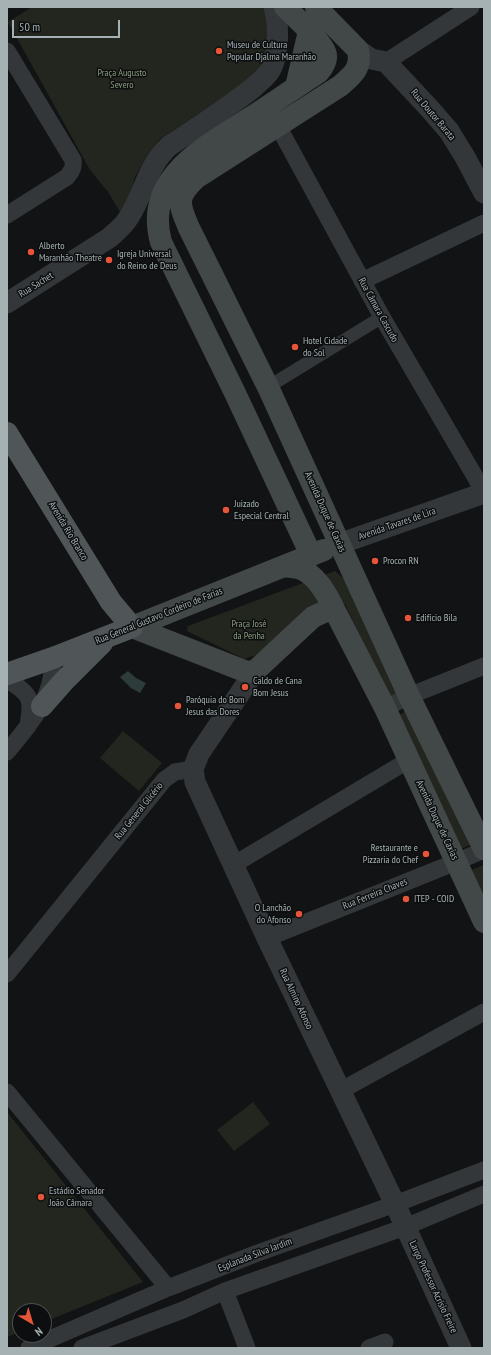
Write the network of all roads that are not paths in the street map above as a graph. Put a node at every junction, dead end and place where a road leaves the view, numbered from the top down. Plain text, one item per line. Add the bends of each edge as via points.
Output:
1 (274, 7) edge
2 (285, 7) edge
3 (316, 7) edge
4 (471, 7) edge
5 (358, 50) junction
6 (7, 51) edge
7 (386, 62) junction
8 (278, 126) junction
9 (484, 193) edge
10 (7, 215) edge
11 (484, 223) edge
12 (362, 281) junction
13 (7, 303) edge
14 (382, 318) junction
15 (268, 387) junction
16 (7, 432) edge
17 (484, 493) edge
18 (343, 554) junction
19 (310, 555) junction
20 (285, 566) junction
21 (314, 578) junction
22 (331, 611) junction
23 (132, 627) junction
24 (109, 636) junction
25 (53, 658) junction
26 (484, 666) edge
27 (255, 671) junction
28 (7, 674) edge
29 (7, 681) edge
30 (409, 696) junction
31 (42, 706) junction
32 (385, 708) junction
33 (28, 726) junction
34 (7, 752) edge
35 (409, 760) junction
36 (193, 769) junction
37 (484, 849) edge
38 (456, 862) junction
39 (233, 865) junction
40 (484, 922) edge
41 (266, 938) junction
42 (10, 965) edge
43 (484, 1012) edge
44 (340, 1091) junction
45 (7, 1092) edge
46 (484, 1170) edge
47 (484, 1194) edge
48 (395, 1204) junction
49 (405, 1227) junction
50 (255, 1254) junction
51 (260, 1279) junction
52 (168, 1288) junction
53 (225, 1291) junction
54 (385, 1342) dead end
55 (29, 1348) edge
56 (82, 1348) edge
57 (247, 1348) edge
58 (368, 1348) edge
59 (461, 1348) edge

1 - 13 street, Rua Sachet via 276,57 266,75 240,98 160,154 129,218 110,238
2 - 19 main road via 325,52 326,60 319,72 202,149 183,165 168,182 160,200 157,218 161,242
3 - 5 main road
4 - 7 street
5 - 7 street via 371,60
5 - 8 main road via 359,64 350,77
6 - 10 street via 74,165 67,177
7 - 9 street, Rua Doutor Barata via 448,131
8 - 12 street, Rua Câmara Cascudo
8 - 15 main road, Avenida Duque de Caxias via 196,178 181,196 181,208 189,228
11 - 12 street
12 - 14 street, Rua Câmara Cascudo
14 - 15 street
14 - 17 street, Rua Câmara Cascudo
15 - 18 main road, Avenida Duque de Caxias
16 - 23 main road, Avenida Rio Branco via 111,602
17 - 18 street, Avenida Tavares de Lira
18 - 19 main road, Avenida Tavares de Lira
18 - 21 main road
18 - 30 main road, Avenida Duque de Caxias
19 - 20 main road, Rua General Gustavo Cordeiro de Farias
20 - 21 main road, Avenida Duque de Caxias via 298,568
20 - 23 main road, Rua General Gustavo Cordeiro de Farias
21 - 22 main road, Avenida Duque de Caxias via 330,599
22 - 27 main road via 313,617
22 - 32 main road, Avenida Duque de Caxias
23 - 24 main road, Rua General Gustavo Cordeiro de Farias
23 - 27 main road via 243,670
24 - 25 main road, Rua General Gustavo Cordeiro de Farias
24 - 31 main road
25 - 28 main road, Rua General Gustavo Cordeiro de Farias
25 - 31 street via 51,682
26 - 30 street
27 - 36 street via 199,754
29 - 33 street via 23,691 30,700
30 - 32 street
30 - 37 main road, Avenida Duque de Caxias
31 - 33 street
32 - 35 main road, Avenida Duque de Caxias
33 - 34 street
35 - 38 main road, Avenida Duque de Caxias
35 - 39 street
36 - 39 street, Rua Almino Afonso via 195,782
36 - 42 street, Rua General Glicério via 175,772 164,780
37 - 38 street, Rua Ferreira Chaves
38 - 40 main road, Avenida Duque de Caxias
38 - 41 street, Rua Ferreira Chaves
39 - 41 street, Rua Almino Afonso
41 - 44 street, Rua Almino Afonso
43 - 44 street
44 - 48 street, Rua Almino Afonso
45 - 52 street
46 - 48 street, Esplanada Silva Jardim
47 - 49 street
48 - 49 street, Rua Almino Afonso
48 - 50 street, Esplanada Silva Jardim
49 - 51 street
49 - 59 street, Largo Professor Acrísio Freire
50 - 51 street
50 - 52 street, Esplanada Silva Jardim
51 - 53 street
52 - 55 street, Esplanada Silva Jardim
53 - 56 street via 183,1310
53 - 57 street
54 - 58 street

